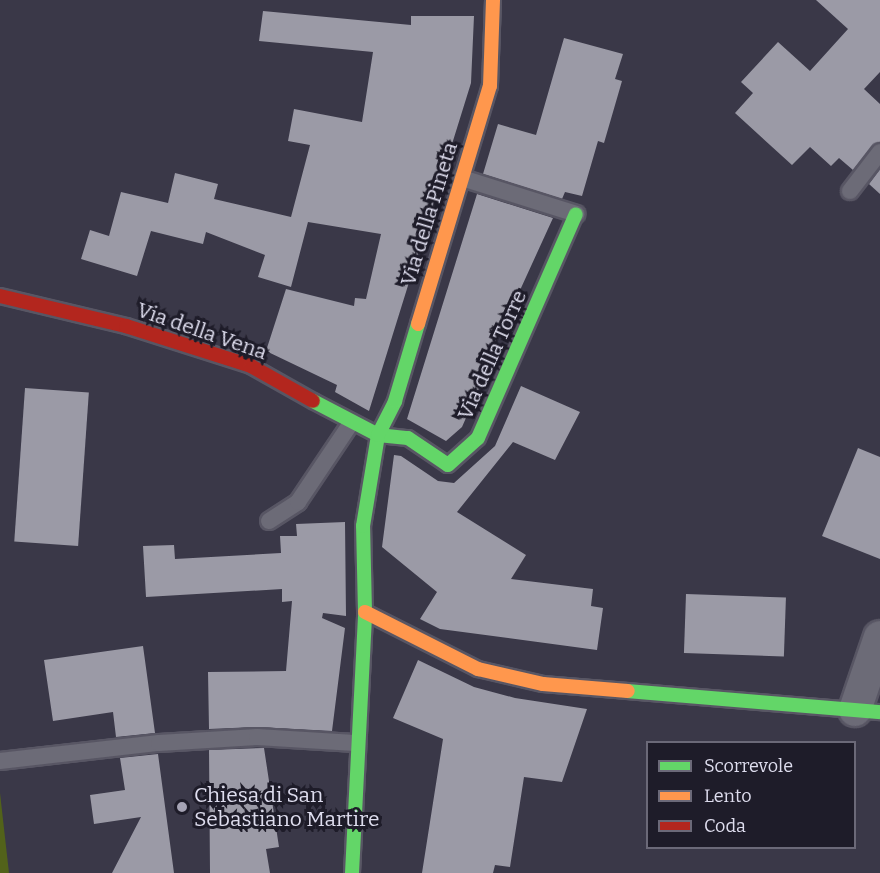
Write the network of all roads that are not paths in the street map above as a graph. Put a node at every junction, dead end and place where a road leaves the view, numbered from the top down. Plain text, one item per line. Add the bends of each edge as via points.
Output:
1 (493, 0) edge
2 (880, 152) edge
3 (462, 178) junction
4 (850, 191) dead end
5 (576, 214) joint
6 (0, 296) edge
7 (351, 423) junction
8 (378, 435) junction
9 (269, 521) dead end
10 (365, 612) junction
11 (880, 637) edge
12 (868, 711) edge
13 (356, 743) junction
14 (0, 761) edge
15 (352, 873) edge

1 - 3 street, Via della Pineta via 490,86
2 - 4 lane
3 - 5 lane
3 - 8 street, Via della Pineta via 395,401
5 - 8 street, Via della Torre via 478,438 448,465 408,438
6 - 7 street, Via della Vena via 126,326 251,366
7 - 8 street, Via della Vena
7 - 9 lane via 298,502
8 - 10 street, Via della Pineta via 363,526
10 - 12 street via 478,669 543,684
10 - 13 street, Via della Pineta
11 - 12 street
13 - 14 lane via 257,737 159,743
13 - 15 street, Via della Pineta

